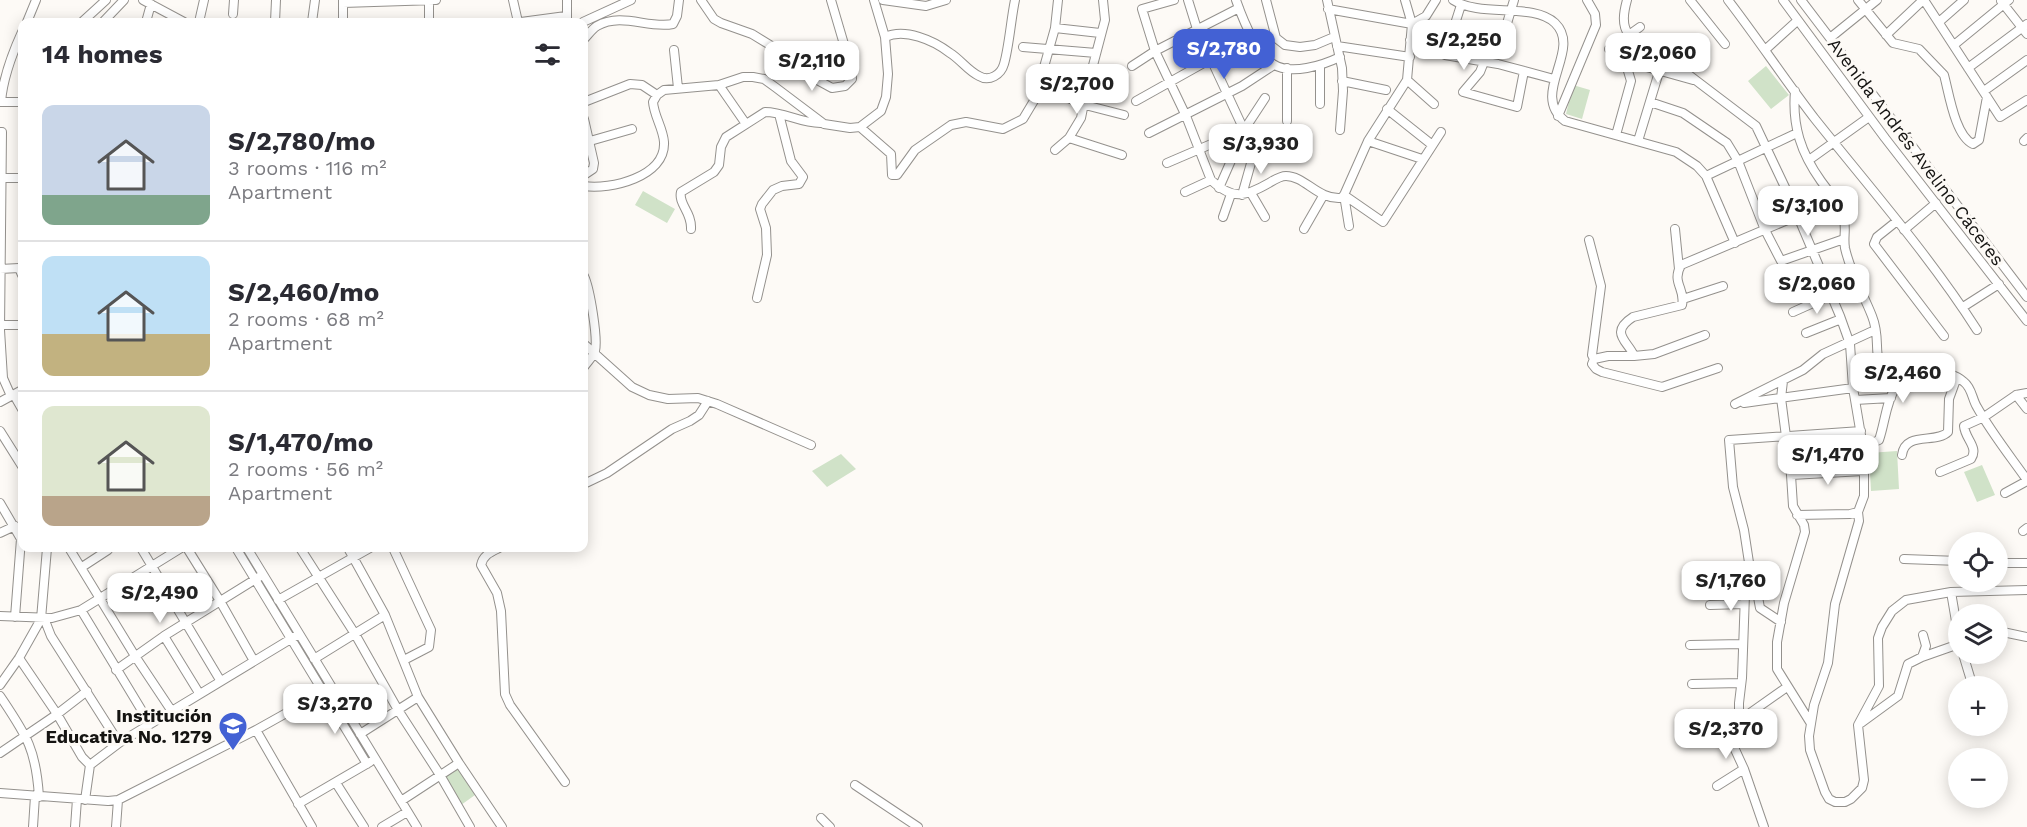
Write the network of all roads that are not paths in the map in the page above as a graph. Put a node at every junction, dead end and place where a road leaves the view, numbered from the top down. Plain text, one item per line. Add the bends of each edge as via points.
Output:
1 (36, 0) edge
2 (106, 0) edge
3 (124, 0) edge
4 (142, 0) edge
5 (204, 0) edge
6 (234, 0) edge
7 (276, 0) edge
8 (315, 0) edge
9 (429, 0) edge
10 (436, 0) edge
11 (513, 0) edge
12 (567, 0) edge
13 (631, 0) edge
14 (679, 0) edge
15 (701, 0) edge
16 (831, 0) edge
17 (874, 0) edge
18 (883, 0) edge
19 (946, 0) edge
20 (1015, 0) edge
21 (1058, 0) edge
22 (1103, 0) edge
23 (1174, 0) edge
24 (1188, 0) edge
25 (1266, 0) edge
26 (1327, 0) edge
27 (1406, 0) edge
28 (1436, 0) edge
29 (1453, 0) edge
30 (1514, 0) edge
31 (1587, 0) edge
32 (1627, 0) edge
33 (1690, 0) edge
34 (1728, 0) edge
35 (1783, 0) edge
36 (1801, 0) edge
37 (1858, 0) edge
38 (1877, 0) edge
39 (1923, 0) edge
40 (1964, 0) edge
41 (2004, 1) edge
42 (343, 2) edge
43 (151, 4) junction
44 (1238, 4) edge
45 (1461, 5) junction
46 (1328, 9) junction
47 (1866, 9) junction
48 (1511, 11) junction
49 (233, 14) dead end
50 (29, 18) edge
51 (86, 18) edge
52 (108, 18) edge
53 (147, 18) edge
54 (177, 18) edge
55 (200, 18) edge
56 (275, 18) edge
57 (313, 18) edge
58 (343, 18) edge
59 (429, 18) edge
60 (519, 18) edge
61 (567, 18) edge
62 (588, 20) edge
63 (1797, 21) junction
64 (1939, 22) junction
65 (1412, 24) junction
66 (1640, 27) dead end
67 (1055, 28) junction
68 (2025, 28) edge
69 (1197, 29) junction
70 (1100, 33) junction
71 (588, 35) edge
72 (1629, 35) junction
73 (1886, 35) junction
74 (1252, 36) junction
75 (885, 37) junction
76 (1334, 37) junction
77 (1830, 38) junction
78 (1410, 40) junction
79 (1502, 40) dead end
80 (18, 42) edge
81 (1725, 44) dead end
82 (1954, 45) junction
83 (1337, 46) junction
84 (1023, 47) dead end
85 (1049, 49) junction
86 (1609, 49) dead end
87 (674, 50) dead end
88 (1765, 50) junction
89 (1155, 51) junction
90 (1096, 53) junction
91 (1445, 55) junction
92 (0, 57) edge
93 (1340, 57) junction
94 (1410, 57) junction
95 (11, 59) junction
96 (1212, 59) junction
97 (2027, 60) edge
98 (1625, 61) junction
99 (1484, 62) junction
100 (1274, 65) junction
101 (1131, 66) dead end
102 (1320, 66) junction
103 (1287, 68) junction
104 (1968, 68) junction
105 (1524, 71) junction
106 (1659, 72) junction
107 (1407, 80) junction
108 (1554, 80) junction
109 (1342, 81) junction
110 (1169, 82) junction
111 (1698, 82) junction
112 (719, 85) junction
113 (1039, 86) junction
114 (678, 88) junction
115 (1386, 90) dead end
116 (1795, 91) junction
117 (1228, 92) junction
118 (1985, 94) junction
119 (657, 95) junction
120 (1265, 98) dead end
121 (588, 100) edge
122 (2027, 100) edge
123 (1136, 101) dead end
124 (0, 102) edge
125 (18, 102) edge
126 (1650, 102) junction
127 (1320, 104) dead end
128 (1434, 104) dead end
129 (1085, 105) junction
130 (1387, 109) junction
131 (779, 114) junction
132 (1124, 115) dead end
133 (1186, 116) junction
134 (1558, 116) junction
135 (1869, 117) junction
136 (1287, 121) dead end
137 (822, 123) junction
138 (746, 124) junction
139 (860, 127) junction
140 (632, 129) dead end
141 (1244, 130) junction
142 (1340, 130) dead end
143 (0, 132) edge
144 (1441, 132) dead end
145 (1149, 133) dead end
146 (1797, 133) junction
147 (588, 134) edge
148 (1616, 135) junction
149 (1069, 138) junction
150 (590, 141) junction
151 (1368, 141) junction
152 (1638, 141) junction
153 (1833, 141) junction
154 (1431, 144) junction
155 (1237, 147) dead end
156 (1766, 148) junction
157 (1255, 149) dead end
158 (1055, 150) dead end
159 (1200, 150) junction
160 (1122, 155) dead end
161 (1422, 159) junction
162 (1809, 160) junction
163 (1738, 161) junction
164 (1167, 163) dead end
165 (588, 172) edge
166 (1706, 176) junction
167 (2, 178) edge
168 (18, 178) edge
169 (1211, 180) junction
170 (588, 186) edge
171 (1219, 188) junction
172 (1185, 192) dead end
173 (1231, 194) junction
174 (1251, 194) junction
175 (1242, 195) junction
176 (1344, 195) junction
177 (1323, 196) junction
178 (1833, 199) junction
179 (1936, 203) junction
180 (1797, 216) junction
181 (1265, 217) dead end
182 (1223, 218) dead end
183 (1897, 221) junction
184 (1349, 226) dead end
185 (690, 229) dead end
186 (1304, 229) dead end
187 (1675, 230) dead end
188 (1766, 230) junction
189 (1904, 230) junction
190 (1845, 239) junction
191 (1589, 240) dead end
192 (1735, 243) junction
193 (1812, 249) junction
194 (18, 268) edge
195 (1, 269) edge
196 (1679, 269) junction
197 (1821, 272) junction
198 (1999, 284) junction
199 (1723, 286) dead end
200 (1783, 289) dead end
201 (1831, 295) junction
202 (2027, 297) edge
203 (757, 298) dead end
204 (1683, 299) junction
205 (588, 302) edge
206 (1963, 307) junction
207 (1792, 312) dead end
208 (1841, 319) junction
209 (2027, 321) edge
210 (0, 325) edge
211 (18, 325) edge
212 (1875, 330) junction
213 (1977, 330) dead end
214 (1806, 333) dead end
215 (1705, 335) dead end
216 (1944, 336) dead end
217 (1849, 341) junction
218 (588, 347) edge
219 (595, 353) junction
220 (1634, 356) junction
221 (1594, 359) junction
222 (588, 361) edge
223 (1718, 368) dead end
224 (1957, 377) junction
225 (1783, 381) junction
226 (1896, 387) junction
227 (1853, 388) junction
228 (18, 393) edge
229 (2027, 393) edge
230 (2016, 395) junction
231 (13, 396) junction
232 (1781, 398) junction
233 (1891, 398) junction
234 (1855, 400) junction
235 (708, 401) junction
236 (0, 402) edge
237 (18, 403) edge
238 (2027, 409) edge
239 (1984, 417) junction
240 (0, 431) edge
241 (1861, 431) junction
242 (1786, 436) junction
243 (811, 445) dead end
244 (1863, 447) junction
245 (1902, 455) dead end
246 (18, 460) edge
247 (1863, 471) junction
248 (1940, 472) dead end
249 (1791, 475) junction
250 (588, 481) edge
251 (2027, 481) edge
252 (2005, 493) dead end
253 (0, 503) edge
254 (1858, 512) junction
255 (1797, 515) junction
256 (15, 526) junction
257 (18, 532) edge
258 (0, 533) edge
259 (21, 552) edge
260 (47, 552) edge
261 (72, 552) edge
262 (105, 552) edge
263 (143, 552) edge
264 (174, 552) edge
265 (189, 552) edge
266 (239, 552) edge
267 (251, 552) edge
268 (302, 552) edge
269 (350, 552) edge
270 (362, 552) edge
271 (395, 552) edge
272 (492, 552) edge
273 (353, 557) junction
274 (1904, 559) dead end
275 (1948, 561) edge
276 (2008, 563) edge
277 (2027, 563) edge
278 (151, 566) junction
279 (82, 567) junction
280 (260, 577) junction
281 (318, 578) junction
282 (1752, 582) junction
283 (2008, 590) edge
284 (2027, 590) edge
285 (1951, 592) joint
286 (100, 598) junction
287 (278, 600) junction
288 (220, 602) junction
289 (1710, 604) dead end
290 (1744, 604) junction
291 (1953, 604) edge
292 (81, 610) junction
293 (386, 615) junction
294 (0, 616) edge
295 (15, 617) junction
296 (42, 618) junction
297 (1781, 622) junction
298 (186, 623) junction
299 (355, 634) junction
300 (2008, 634) edge
301 (1923, 635) dead end
302 (164, 636) junction
303 (295, 636) junction
304 (2027, 637) edge
305 (1690, 645) dead end
306 (1742, 645) junction
307 (1948, 648) edge
308 (135, 656) junction
309 (1922, 657) junction
310 (19, 658) junction
311 (314, 659) junction
312 (404, 660) junction
313 (254, 661) junction
314 (116, 670) junction
315 (220, 680) junction
316 (1741, 683) junction
317 (1692, 684) dead end
318 (0, 685) edge
319 (1787, 687) junction
320 (328, 690) junction
321 (87, 691) junction
322 (199, 693) junction
323 (0, 696) edge
324 (418, 697) junction
325 (171, 710) junction
326 (398, 710) junction
327 (57, 714) junction
328 (1743, 718) junction
329 (1810, 722) junction
330 (150, 724) junction
331 (1858, 725) junction
332 (256, 730) junction
333 (360, 734) junction
334 (26, 735) junction
335 (119, 743) junction
336 (0, 753) edge
337 (377, 759) junction
338 (459, 763) junction
339 (367, 764) junction
340 (90, 765) junction
341 (1744, 769) junction
342 (440, 775) junction
343 (336, 783) junction
344 (565, 783) dead end
345 (855, 785) dead end
346 (1717, 786) dead end
347 (0, 793) edge
348 (37, 796) junction
349 (81, 800) junction
350 (118, 800) junction
351 (401, 801) junction
352 (298, 804) junction
353 (407, 812) junction
354 (821, 818) dead end
355 (33, 827) edge
356 (75, 827) edge
357 (117, 827) edge
358 (312, 827) edge
359 (364, 827) edge
360 (382, 827) edge
361 (417, 827) edge
362 (470, 827) edge
363 (502, 827) edge
364 (830, 827) edge
365 (918, 827) edge
366 (1764, 827) edge

1 - 50 street
2 - 51 street
3 - 52 street
4 - 43 street
5 - 55 street
6 - 49 street
7 - 56 street
8 - 57 street
9 - 10 street
9 - 42 street
9 - 59 street
11 - 60 street
12 - 61 street
13 - 62 street
14 - 71 street via 673,24 611,21 596,26
15 - 16 street via 714,19 752,34 832,88 845,86 852,79
17 - 75 street
18 - 19 street via 926,6
20 - 75 street via 1004,65 991,78 980,77 949,51 924,40 908,34
21 - 67 street
22 - 70 street via 1105,20
23 - 89 street via 1142,9
24 - 69 street
25 - 76 street via 1276,38 1286,45 1315,45
26 - 46 street
27 - 65 street
28 - 65 street via 1426,16
29 - 45 street
30 - 48 street
31 - 134 street via 1596,25
32 - 72 street via 1624,23
33 - 81 street
34 - 88 street
35 - 63 street, Avenida Andrés Avelino Cáceres
36 - 77 street, Avenida Andrés Avelino Cáceres
37 - 47 street
38 - 47 street
39 - 64 street
39 - 73 street
40 - 64 street
41 - 68 street
41 - 82 street
42 - 58 street
43 - 53 street
43 - 54 street
44 - 69 street
44 - 74 street
45 - 48 street
45 - 91 street
46 - 65 street
46 - 76 street
47 - 73 street
47 - 77 street
48 - 79 street
48 - 108 street via 1547,16 1563,32 1565,42
63 - 88 street
63 - 135 street, Avenida Andrés Avelino Cáceres
64 - 82 street
65 - 78 street
66 - 72 street
67 - 70 street
67 - 85 street
68 - 104 street
69 - 89 street
69 - 96 street
70 - 90 street
72 - 86 street
73 - 118 street via 1893,43 1919,49 1944,75 1960,131 1970,144 1980,140
74 - 96 street
74 - 100 street
75 - 139 street via 886,97 881,111
76 - 83 street
77 - 202 street, Avenida Andrés Avelino Cáceres
78 - 91 street
78 - 94 street
80 - 95 street
82 - 104 street
83 - 93 street
83 - 94 street
84 - 85 street
85 - 90 street
85 - 113 street
87 - 114 street
88 - 116 street
89 - 101 street
89 - 110 street
90 - 129 street
91 - 99 street
92 - 95 street
93 - 102 street
93 - 109 street
94 - 107 street
95 - 124 street
96 - 110 street
96 - 117 street
97 - 118 street
98 - 106 street
98 - 111 street via 1648,44
98 - 148 street via 1631,81
99 - 105 street
99 - 105 street via 1463,92 1517,107
100 - 103 street
100 - 117 street
102 - 103 street
102 - 127 street
103 - 136 street
104 - 118 street
105 - 108 street
106 - 111 street
106 - 126 street
107 - 128 street
107 - 130 street
108 - 134 street via 1554,111
109 - 115 street
109 - 142 street
110 - 123 street
110 - 133 street
111 - 156 street via 1756,126
112 - 114 street
112 - 137 street via 743,77 764,79
112 - 138 street
113 - 129 street
113 - 139 street via 1023,119 1003,129 966,122 951,125 915,150 897,176 892,175 891,154
114 - 119 street
116 - 146 street
116 - 153 street
117 - 133 street
117 - 141 street
118 - 122 street via 2000,117
119 - 121 street via 642,84 630,84
119 - 170 street via 653,109 664,142 656,165 624,184
120 - 141 street
124 - 125 street
126 - 152 street
126 - 163 street via 1683,113 1727,143
129 - 132 street
129 - 149 street
130 - 151 street
130 - 154 street
131 - 137 street via 811,124
131 - 138 street via 765,112
131 - 203 street via 791,161 803,180 773,190 760,209 766,228 767,255
133 - 145 street
133 - 159 street
134 - 148 street
135 - 153 street
135 - 179 street, Avenida Andrés Avelino Cáceres
137 - 139 street via 850,129
138 - 185 street via 723,141 714,172 681,192 679,196 689,211
140 - 150 street
141 - 159 street
143 - 167 street
144 - 154 street
146 - 156 street
146 - 162 street
147 - 150 street
148 - 152 street
149 - 158 street
149 - 160 street
150 - 165 street via 594,163
151 - 161 street
151 - 176 street
152 - 166 street via 1676,152
153 - 162 street
153 - 183 street
154 - 161 street
155 - 171 street
156 - 163 street
156 - 180 street
157 - 175 street
159 - 164 street
159 - 169 street
161 - 176 street via 1383,222
162 - 178 street
163 - 166 street
163 - 188 street
166 - 192 street
167 - 168 street
167 - 195 street
169 - 171 street
169 - 172 street
171 - 173 street
173 - 175 street
173 - 182 street
174 - 175 street
174 - 177 street via 1281,176 1289,176
174 - 181 street
176 - 177 street via 1334,199
176 - 184 street
177 - 186 street
178 - 180 street
178 - 190 street via 1843,214
179 - 189 street
179 - 198 street, Avenida Andrés Avelino Cáceres
180 - 188 street
180 - 193 street
183 - 189 street
183 - 216 street via 1874,244
187 - 196 street
188 - 192 street
188 - 193 street via 1781,261
189 - 206 street
190 - 193 street
190 - 212 street via 1854,279
191 - 221 street via 1601,286
192 - 196 street
193 - 197 street
194 - 195 street
195 - 210 street
196 - 204 street via 1676,279
197 - 200 street
197 - 201 street
198 - 206 street
198 - 209 street, Avenida Andrés Avelino Cáceres
199 - 204 street
201 - 207 street
201 - 208 street
204 - 220 street via 1682,305 1627,321 1622,339
205 - 219 street via 594,321
206 - 213 street
208 - 214 street
208 - 217 street
210 - 211 street
210 - 231 street via 3,378
212 - 217 street
212 - 226 street via 1877,358 1884,375
215 - 220 street via 1654,354
217 - 225 street
217 - 227 street
218 - 219 street
219 - 222 street
219 - 235 street via 632,387 649,395
220 - 221 street
221 - 223 street via 1592,364 1602,372 1662,387
224 - 226 street via 1930,371 1903,380
224 - 239 street via 1967,385
224 - 245 street via 1949,399 1948,432 1911,442
225 - 232 street
225 - 232 street via 1735,404
226 - 233 street
227 - 232 street
227 - 234 street
228 - 231 street
229 - 230 street
230 - 238 street
230 - 239 street
231 - 236 street
231 - 237 street
232 - 242 street
233 - 234 street
233 - 244 street via 1879,440
234 - 241 street
235 - 243 street
235 - 250 street via 699,415
239 - 248 street via 1964,426 1974,448 1971,459
239 - 251 street
240 - 246 street
241 - 242 street
241 - 244 street
242 - 249 street
242 - 282 street via 1729,440 1733,487
244 - 247 street
247 - 249 street
247 - 254 street via 1864,496
249 - 255 street
251 - 252 street
253 - 256 street
254 - 255 street via 1841,516
254 - 329 street via 1859,521 1835,604 1828,663
255 - 297 street via 1804,525 1804,538
256 - 257 street
256 - 258 street
259 - 295 street
260 - 296 street
261 - 279 street
262 - 279 street
263 - 278 street
264 - 278 street
265 - 288 street
266 - 280 street
267 - 280 street
268 - 281 street
269 - 273 street
270 - 273 street
271 - 312 street via 431,630 429,647
272 - 344 street via 482,559 481,565 497,593 501,611 505,694
273 - 281 street
273 - 293 street
274 - 275 street
276 - 277 street
278 - 286 street
278 - 298 street
279 - 286 street
280 - 287 street
280 - 288 street
280 - 303 street
281 - 287 street
281 - 299 street
282 - 290 street via 1746,584
282 - 297 street via 1760,608
283 - 284 street
285 - 291 street
285 - 331 street via 1906,600 1892,611 1878,638 1879,686
286 - 292 street
286 - 308 street
287 - 303 street
288 - 298 street
288 - 313 street
289 - 290 street
290 - 306 street
292 - 296 street
292 - 314 street
293 - 299 street
293 - 312 street
294 - 295 street
295 - 296 street
296 - 310 street
296 - 321 street
297 - 319 street via 1777,669
298 - 302 street
298 - 315 street
299 - 311 street
299 - 326 street
300 - 304 street
301 - 309 street via 1926,646
302 - 308 street
302 - 322 street
303 - 311 street
303 - 313 street
303 - 320 street
305 - 306 street
306 - 316 street
307 - 309 street
308 - 314 street
308 - 325 street
309 - 331 street via 1905,668 1899,696
310 - 318 street
310 - 327 street
311 - 320 street
312 - 324 street
313 - 315 street
314 - 330 street
315 - 322 street
316 - 317 street
316 - 328 street via 1739,712
319 - 328 street
319 - 329 street
320 - 332 street
320 - 333 street
320 - 339 street
321 - 327 street
321 - 335 street
322 - 325 street
323 - 334 street
324 - 326 street
324 - 338 street
325 - 330 street
326 - 333 street
326 - 342 street
327 - 334 street
327 - 340 street
328 - 341 street via 1729,720 1727,732
329 - 331 street via 1810,750 1825,792 1835,802 1851,799 1862,788
330 - 335 street
332 - 350 street
332 - 352 street
333 - 337 street
334 - 336 street
334 - 348 street via 37,766
335 - 340 street
337 - 339 street
337 - 351 street
338 - 342 street
338 - 363 street
339 - 343 street
340 - 349 street
341 - 346 street
341 - 366 street
342 - 351 street
342 - 362 street
343 - 352 street
343 - 359 street
345 - 365 street
347 - 348 street
348 - 349 street
348 - 355 street
349 - 350 street
349 - 356 street
350 - 357 street
351 - 353 street
352 - 358 street
353 - 360 street
353 - 361 street
354 - 364 street

